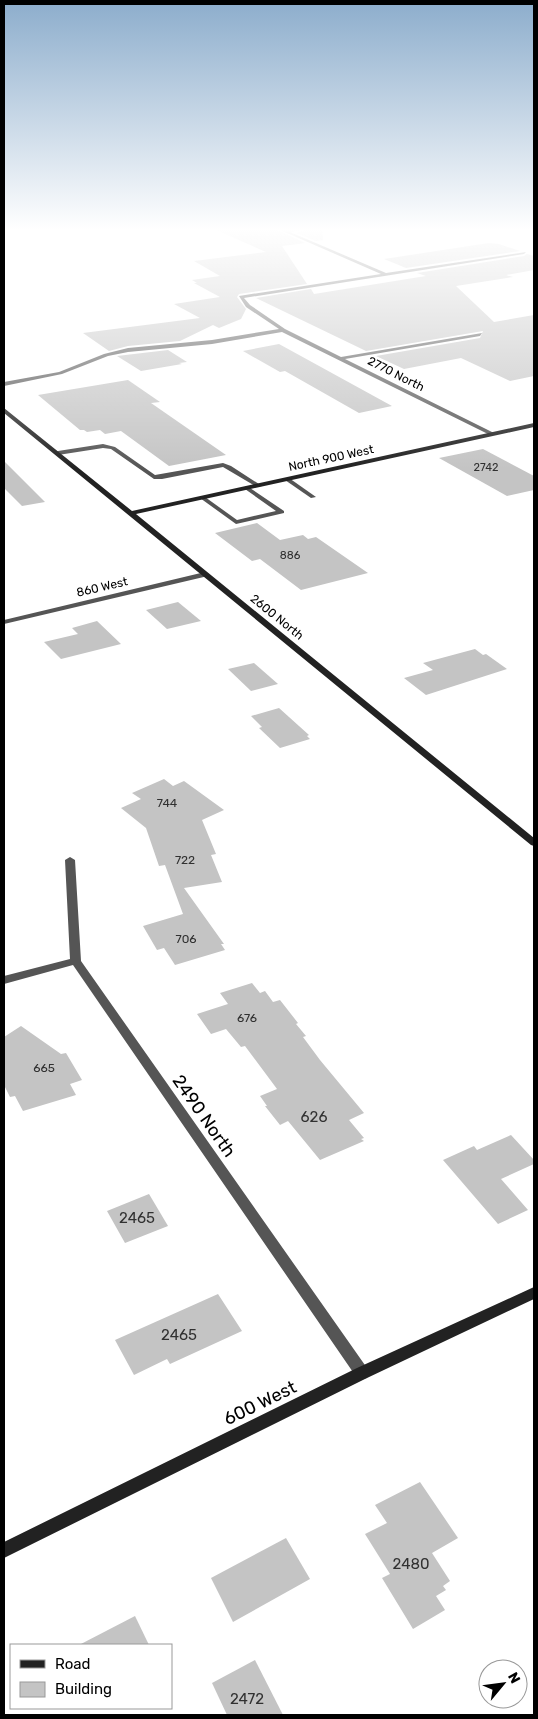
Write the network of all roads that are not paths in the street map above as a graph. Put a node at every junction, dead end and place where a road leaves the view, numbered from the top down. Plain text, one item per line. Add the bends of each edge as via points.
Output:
1 (253, 309) edge
2 (283, 330) junction
3 (480, 334) dead end
4 (342, 358) junction
5 (4, 384) edge
6 (4, 410) edge
7 (534, 425) edge
8 (492, 434) junction
9 (58, 453) junction
10 (287, 479) junction
11 (259, 486) junction
12 (247, 488) junction
13 (313, 496) dead end
14 (203, 498) junction
15 (132, 513) junction
16 (205, 574) junction
17 (4, 622) edge
18 (534, 843) edge
19 (70, 860) dead end
20 (76, 961) junction
21 (4, 980) edge
22 (534, 1292) edge
23 (362, 1374) junction
24 (4, 1550) edge

1 - 2 street, 2770 North
2 - 4 street, 2770 North
2 - 5 street via 212,342 128,350 60,372
3 - 4 street
4 - 8 street, 2770 North
6 - 9 street, 2600 North
7 - 8 street, North 900 West
8 - 10 street, North 900 West
9 - 11 street via 103,446 113,448 154,477 223,466
9 - 15 street, 2600 North
10 - 11 street, North 900 West
10 - 13 street
11 - 12 street, North 900 West
12 - 14 street, North 900 West
12 - 14 street via 282,512 236,522
14 - 15 street, North 900 West
15 - 16 street, 2600 North
16 - 17 street, 860 West
16 - 18 street, 2600 North
19 - 20 street
20 - 21 street
20 - 23 street, 2490 North
22 - 23 street, 600 West
23 - 24 street, 600 West

